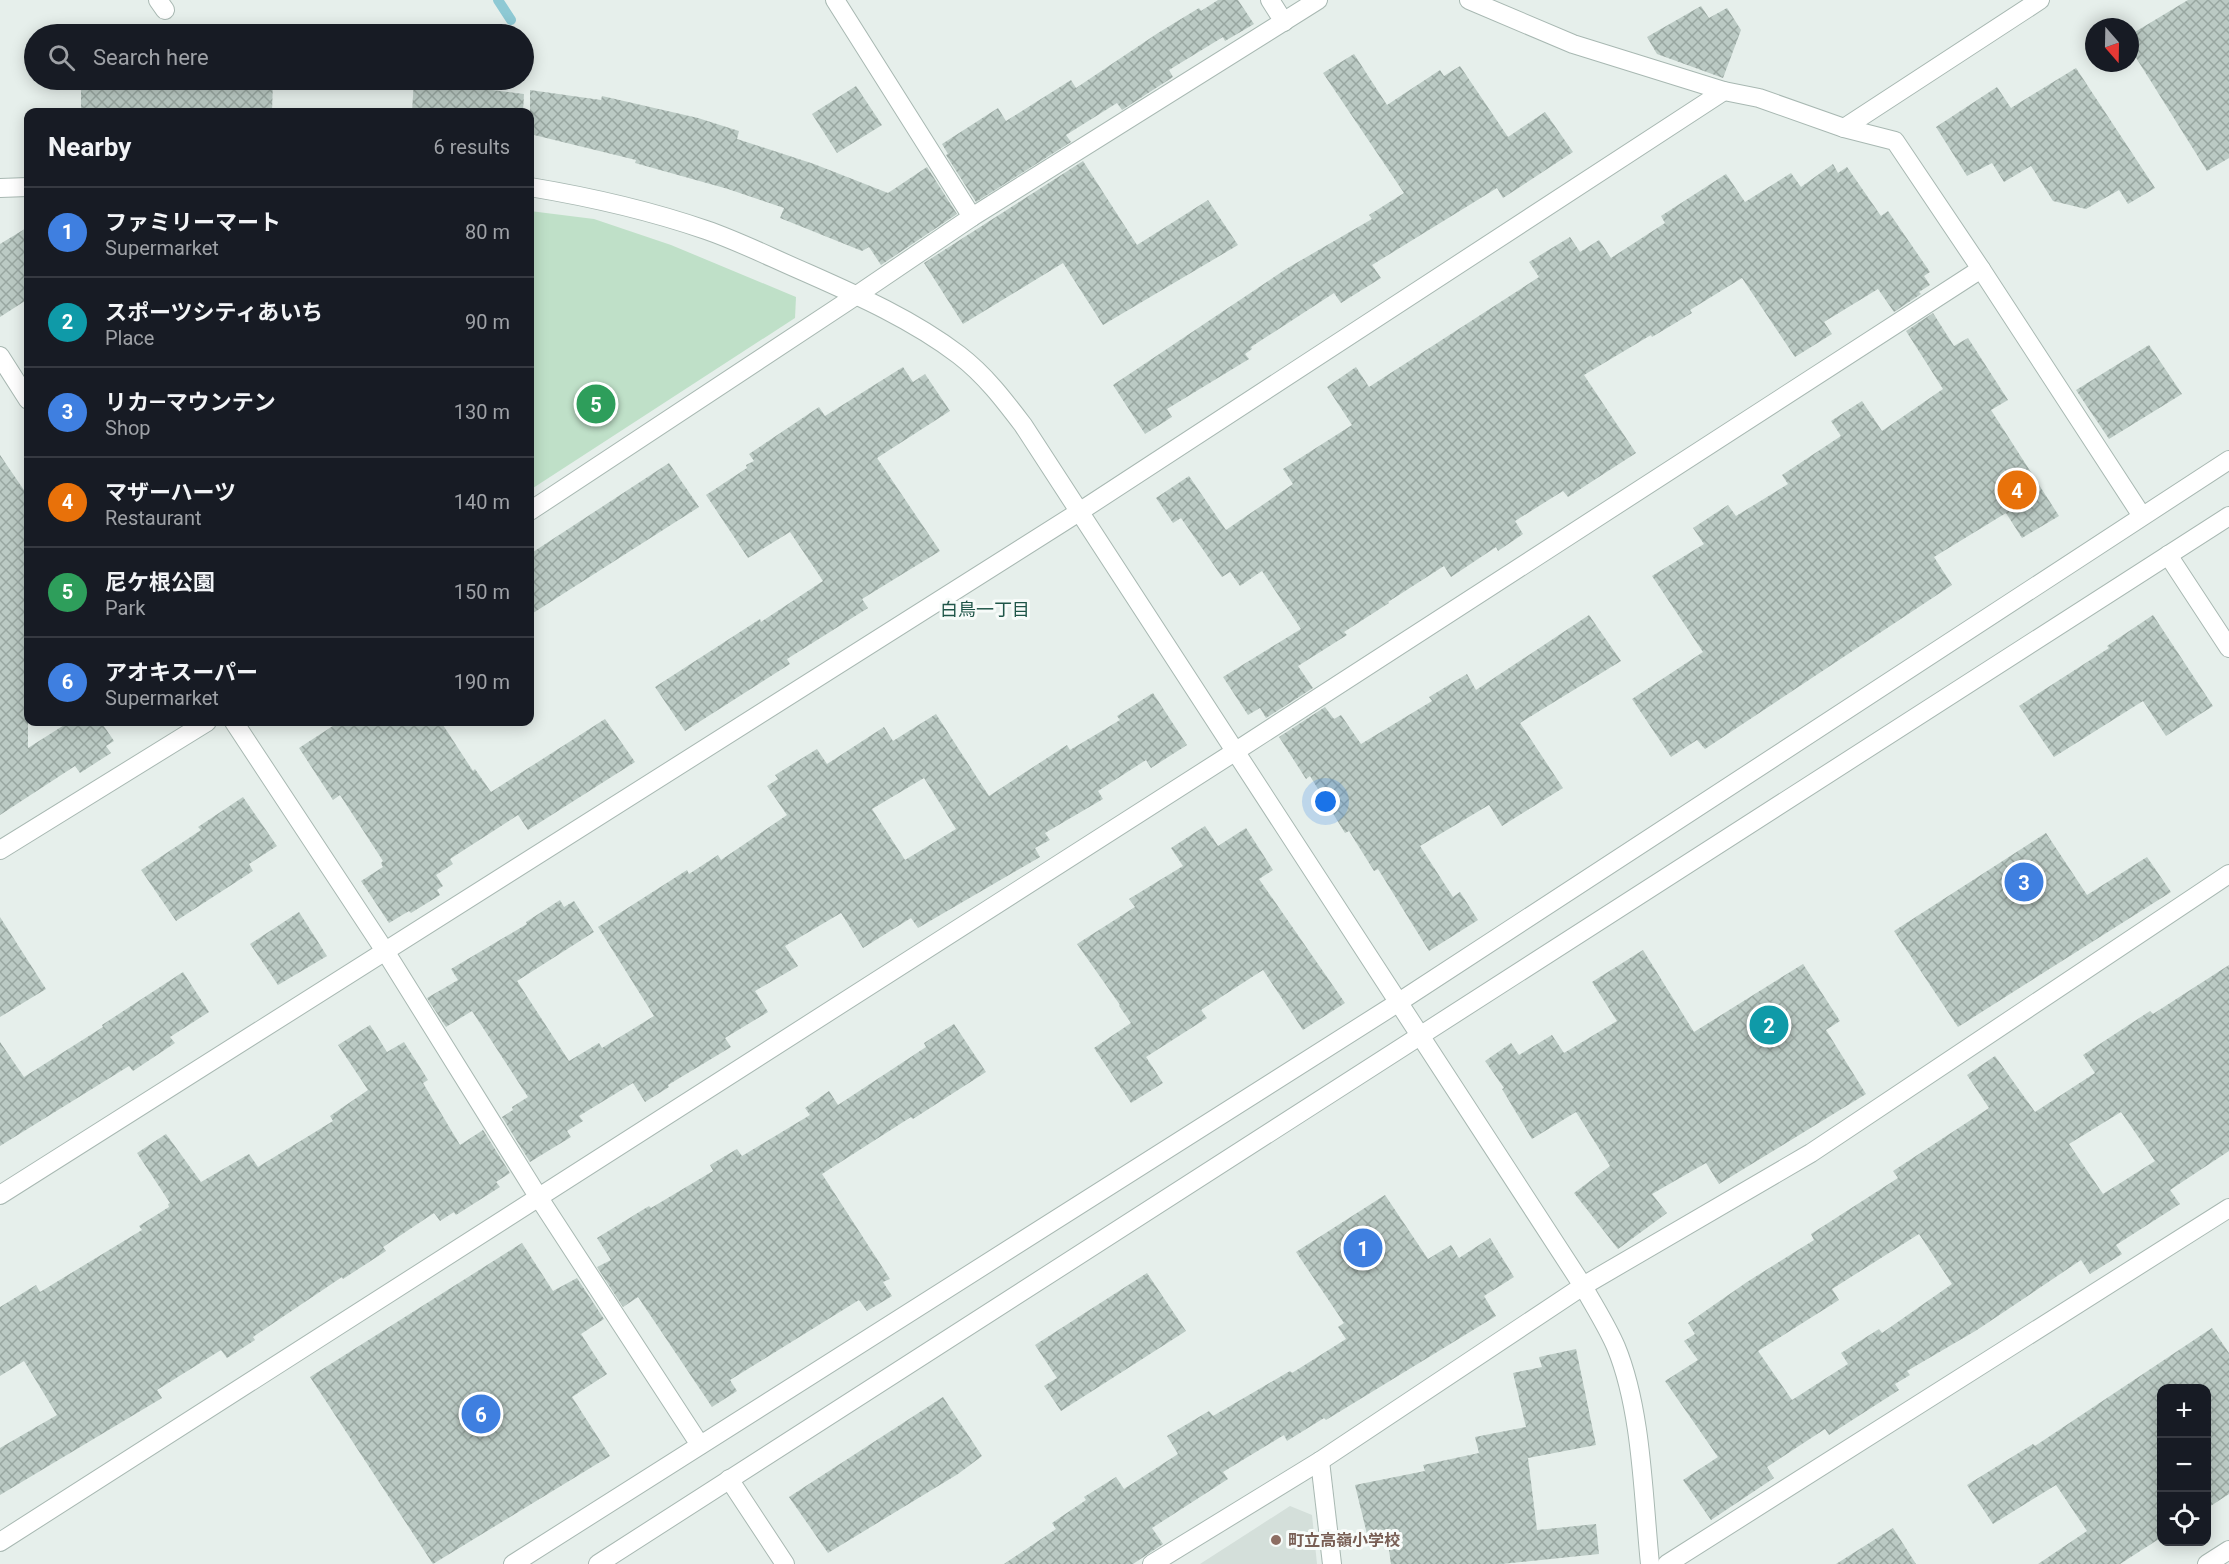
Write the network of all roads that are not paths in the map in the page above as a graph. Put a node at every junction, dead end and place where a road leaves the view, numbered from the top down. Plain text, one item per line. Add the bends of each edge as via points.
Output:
1 (835, 0) edge
2 (1270, 0) edge
3 (1318, 0) edge
4 (1469, 0) edge
5 (2040, 0) edge
6 (1284, 22) junction
7 (1724, 91) junction
8 (1844, 128) junction
9 (24, 187) edge
10 (0, 188) edge
11 (534, 189) edge
12 (972, 217) junction
13 (1982, 269) junction
14 (857, 295) junction
15 (0, 356) edge
16 (24, 394) edge
17 (2229, 460) edge
18 (534, 508) edge
19 (1079, 512) junction
20 (2142, 516) junction
21 (2229, 516) edge
22 (2168, 555) junction
23 (2229, 648) edge
24 (201, 726) edge
25 (237, 726) edge
26 (1236, 752) junction
27 (0, 850) edge
28 (2229, 874) edge
29 (385, 951) junction
30 (1399, 1002) junction
31 (1421, 1036) junction
32 (0, 1195) edge
33 (539, 1198) junction
34 (2229, 1208) edge
35 (1583, 1286) junction
36 (700, 1445) junction
37 (1320, 1461) junction
38 (729, 1479) junction
39 (0, 1542) edge
40 (2229, 1550) edge
41 (513, 1564) edge
42 (598, 1564) edge
43 (785, 1564) edge
44 (1152, 1564) edge
45 (1332, 1564) edge
46 (1650, 1564) edge
47 (1667, 1564) edge
48 (2207, 1564) edge

1 - 12 street
2 - 6 street
3 - 6 street
4 - 7 street via 1573,44
5 - 8 street
6 - 12 street
7 - 8 street via 1759,98
7 - 19 street
8 - 13 street via 1895,141
9 - 10 street
11 - 14 street via 642,209 709,231
12 - 14 street
13 - 20 street
13 - 26 street
14 - 18 street
14 - 19 street via 959,355 996,388
15 - 16 street
17 - 20 street
19 - 26 street
19 - 29 street
20 - 30 street
21 - 22 street
22 - 23 street
22 - 31 street
24 - 27 street
25 - 29 street
26 - 30 street
26 - 33 street
28 - 35 street via 1811,1154
29 - 32 street
29 - 33 street
30 - 31 street
30 - 36 street
31 - 35 street
31 - 38 street
33 - 36 street
33 - 39 street
34 - 47 street
35 - 37 street
35 - 46 street via 1615,1346 1628,1384
36 - 41 street
37 - 44 street
37 - 45 street
38 - 42 street
38 - 43 street
40 - 48 street

